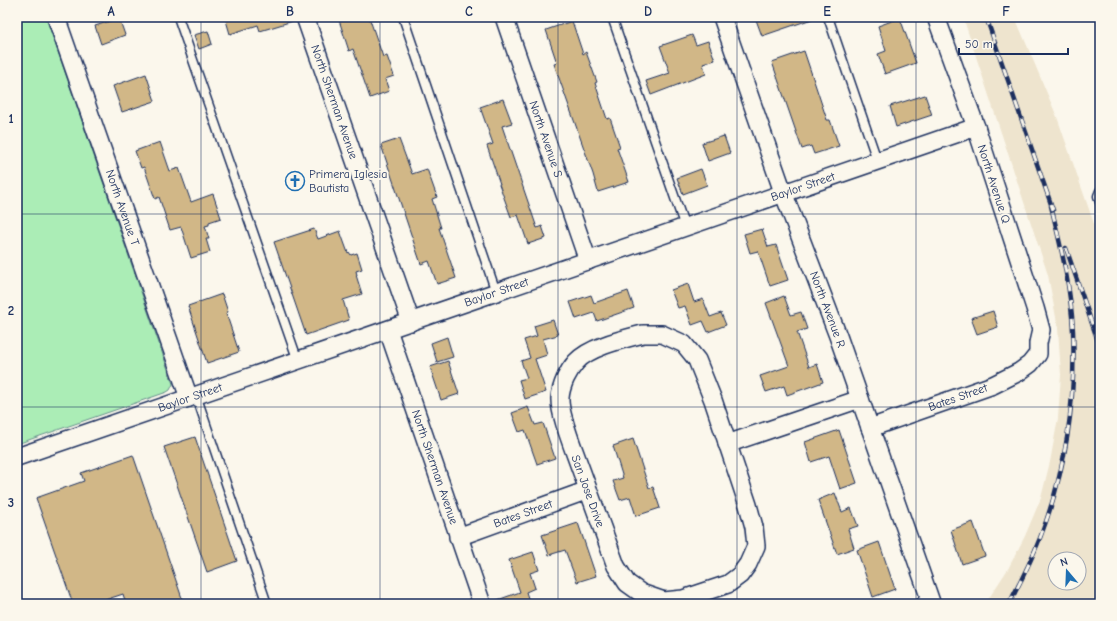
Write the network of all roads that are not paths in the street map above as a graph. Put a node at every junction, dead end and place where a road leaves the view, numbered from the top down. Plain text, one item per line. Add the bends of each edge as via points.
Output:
1 (56, 17) edge
2 (178, 17) edge
3 (305, 17) edge
4 (403, 17) edge
5 (504, 17) edge
6 (612, 17) edge
7 (722, 17) edge
8 (828, 17) edge
9 (936, 17) edge
10 (976, 127) junction
11 (877, 160) junction
12 (1100, 191) edge
13 (783, 192) junction
14 (1100, 202) edge
15 (685, 227) junction
16 (588, 260) junction
17 (496, 292) junction
18 (411, 322) junction
19 (388, 330) junction
20 (1038, 354) joint
21 (298, 360) junction
22 (192, 397) junction
23 (860, 399) junction
24 (870, 428) junction
25 (727, 444) junction
26 (17, 457) edge
27 (588, 490) junction
28 (458, 537) junction
29 (928, 603) edge
30 (267, 604) edge
31 (482, 604) edge

1 - 22 street, North Avenue T
2 - 21 lane
3 - 18 street, North Sherman Avenue
4 - 17 lane
5 - 16 street, North Avenue S
6 - 15 lane
7 - 13 street, North Avenue R
8 - 11 lane
9 - 10 street, North Avenue Q
10 - 11 street, Baylor Street
10 - 20 street, North Avenue Q via 1041,330
11 - 13 street, Baylor Street
12 - 14 lane
13 - 15 street, Baylor Street
13 - 23 street, North Avenue R
15 - 16 street, Baylor Street
16 - 17 street, Baylor Street
17 - 18 street, Baylor Street
18 - 19 street, Baylor Street
19 - 21 street, Baylor Street
19 - 28 street, North Sherman Avenue
20 - 24 street, Bates Street via 1019,372 993,385
21 - 22 street, Baylor Street
22 - 26 street, Baylor Street
22 - 30 lane
23 - 24 street, North Avenue R
23 - 25 street
24 - 29 street, North Avenue R
25 - 27 street, San Jose Drive via 697,360 684,344 662,334 643,334 611,343 577,361 565,379 560,398 563,418
25 - 27 street, San Jose Drive via 748,505 756,546 740,575 728,584 683,599 664,600 641,594 627,583 616,566
27 - 28 street, Bates Street
28 - 31 street, North Sherman Avenue

